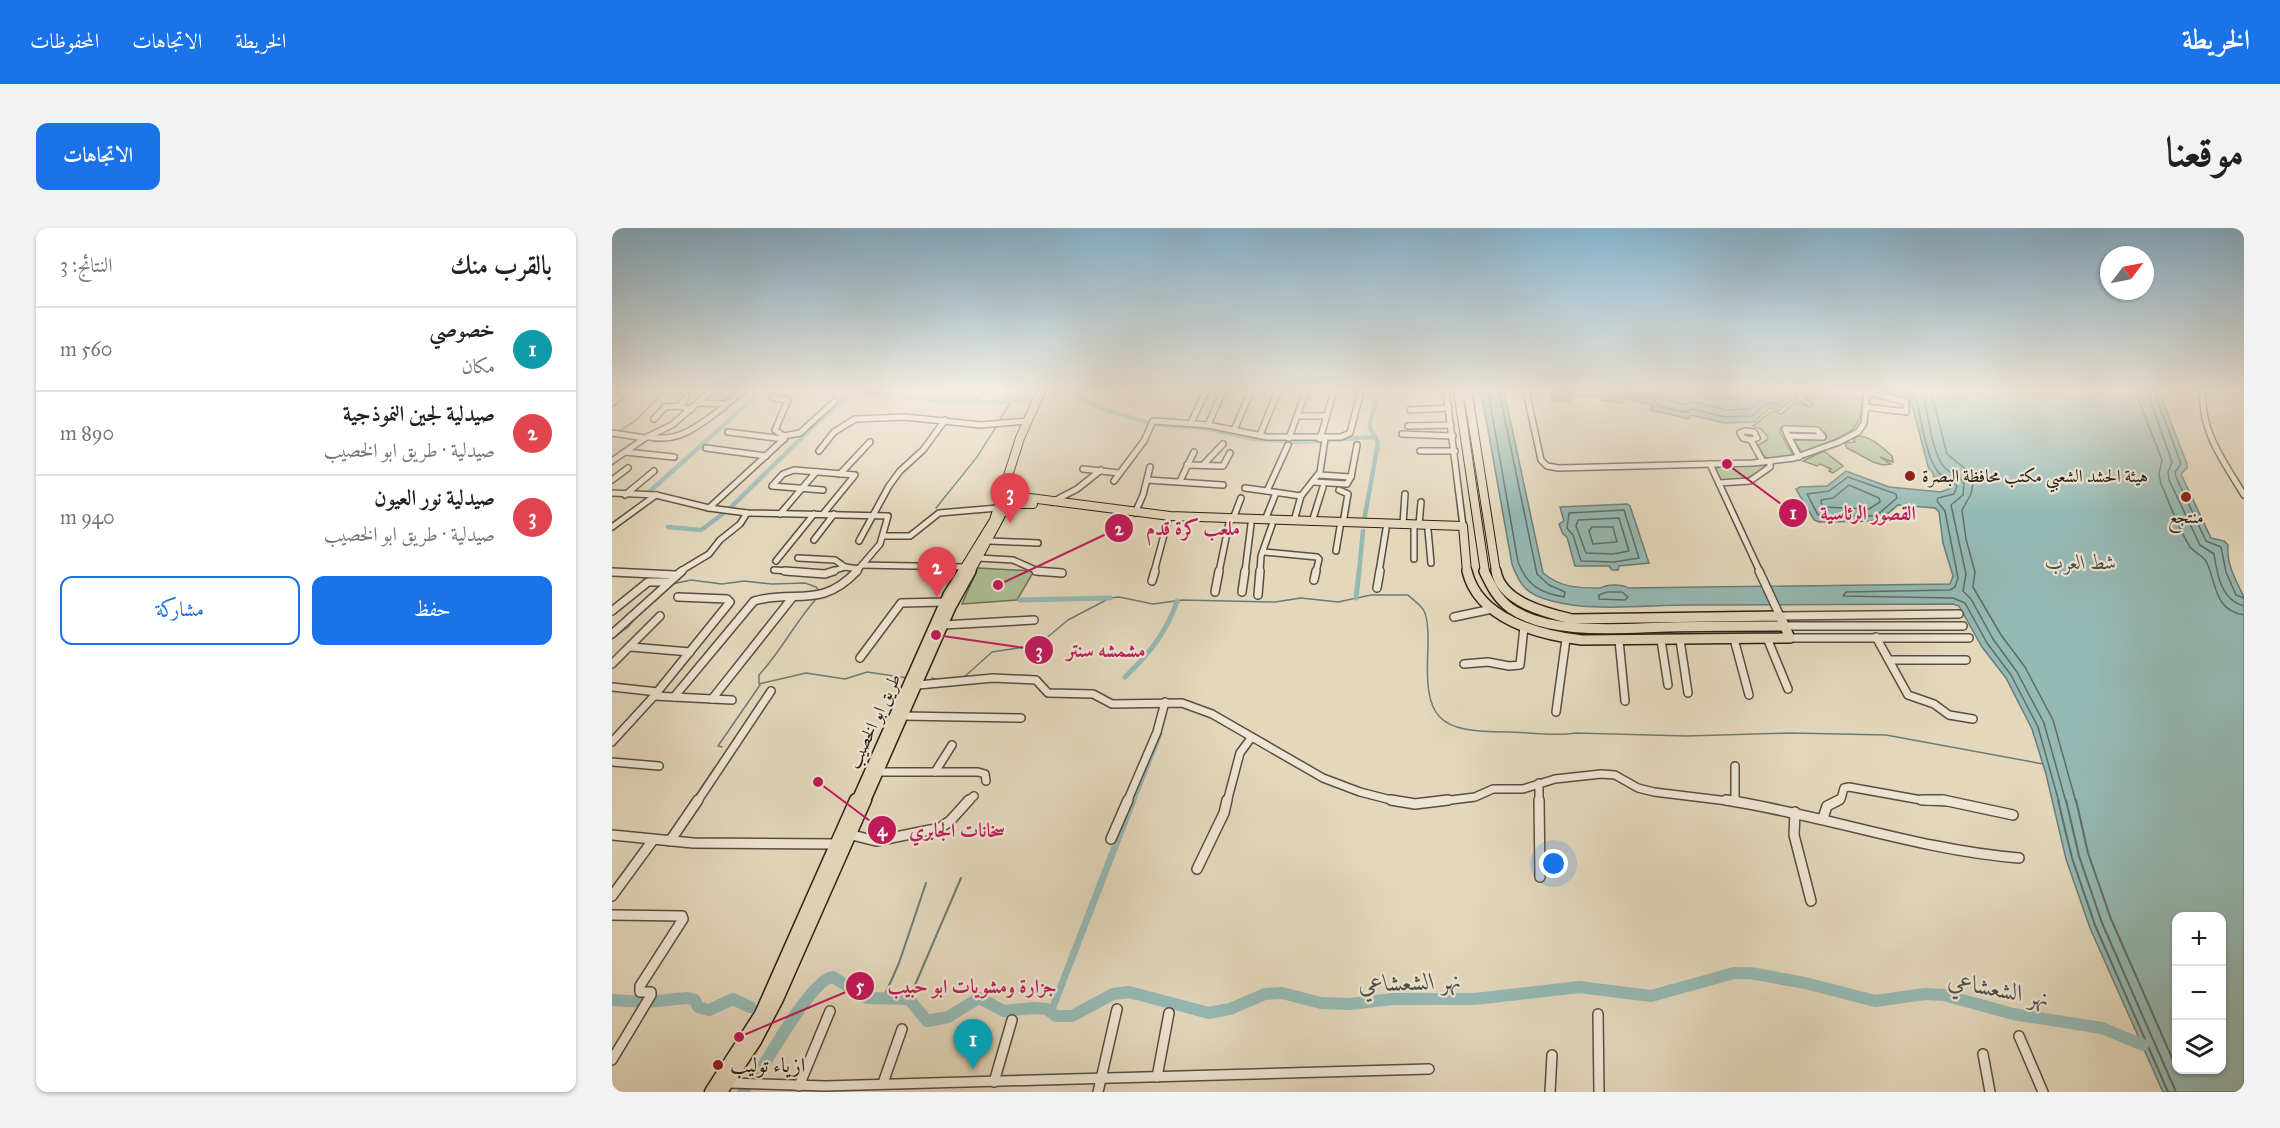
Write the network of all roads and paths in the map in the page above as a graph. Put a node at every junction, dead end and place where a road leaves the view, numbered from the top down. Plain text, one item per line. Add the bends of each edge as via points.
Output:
1 (658, 431) edge
2 (689, 431) edge
3 (777, 431) edge
4 (801, 431) edge
5 (835, 431) edge
6 (937, 431) edge
7 (1025, 431) edge
8 (1026, 431) edge
9 (1148, 431) edge
10 (1241, 431) edge
11 (1262, 431) edge
12 (1291, 431) edge
13 (1324, 431) edge
14 (1350, 431) edge
15 (1452, 431) edge
16 (1464, 431) edge
17 (1474, 431) edge
18 (1535, 431) edge
19 (1785, 431) edge
20 (1820, 431) edge
21 (1858, 431) edge
22 (2208, 431) edge
23 (728, 432) dead end
24 (612, 433) edge
25 (1402, 434) dead end
26 (1260, 435) junction
27 (1453, 436) junction
28 (1787, 436) junction
29 (784, 437) junction
30 (648, 438) junction
31 (1023, 438) junction
32 (1289, 438) junction
33 (1324, 440) junction
34 (1751, 440) dead end
35 (870, 442) dead end
36 (1223, 444) dead end
37 (1288, 445) dead end
38 (1357, 445) dead end
39 (706, 448) dead end
40 (819, 451) dead end
41 (1420, 451) dead end
42 (1455, 451) junction
43 (625, 452) junction
44 (1194, 452) dead end
45 (1230, 453) dead end
46 (766, 456) junction
47 (674, 457) dead end
48 (1798, 457) junction
49 (612, 461) edge
50 (1763, 462) junction
51 (1770, 462) junction
52 (1710, 464) junction
53 (1187, 465) junction
54 (1203, 465) junction
55 (1150, 467) dead end
56 (628, 468) dead end
57 (1083, 468) dead end
58 (1101, 470) junction
59 (654, 471) dead end
60 (816, 472) junction
61 (1119, 473) junction
62 (840, 474) junction
63 (1319, 475) junction
64 (1351, 477) junction
65 (612, 480) edge
66 (1147, 480) junction
67 (1114, 481) dead end
68 (1180, 481) junction
69 (1314, 482) junction
70 (1012, 483) junction
71 (1719, 483) junction
72 (1224, 485) dead end
73 (1323, 487) dead end
74 (801, 488) junction
75 (1245, 488) dead end
76 (823, 490) dead end
77 (1339, 490) dead end
78 (1267, 491) junction
79 (612, 493) edge
80 (1276, 493) junction
81 (1405, 494) dead end
82 (625, 495) junction
83 (656, 495) junction
84 (2244, 495) edge
85 (1301, 496) junction
86 (1241, 498) dead end
87 (1052, 502) junction
88 (1421, 502) dead end
89 (709, 508) junction
90 (1000, 510) junction
91 (747, 513) junction
92 (1135, 513) junction
93 (780, 514) junction
94 (814, 514) junction
95 (823, 514) junction
96 (834, 514) junction
97 (872, 515) junction
98 (1168, 520) junction
99 (1231, 521) junction
100 (1294, 521) junction
101 (1269, 522) junction
102 (1312, 522) junction
103 (1251, 524) junction
104 (1403, 524) junction
105 (1341, 525) junction
106 (612, 527) edge
107 (1416, 527) junction
108 (1386, 529) junction
109 (1463, 529) junction
110 (1428, 530) junction
111 (883, 536) junction
112 (813, 540) dead end
113 (859, 541) dead end
114 (990, 541) junction
115 (1038, 543) dead end
116 (1336, 551) dead end
117 (1264, 552) junction
118 (798, 558) dead end
119 (978, 558) junction
120 (1414, 559) dead end
121 (776, 561) dead end
122 (1431, 563) dead end
123 (845, 567) junction
124 (861, 567) junction
125 (964, 567) junction
126 (774, 570) dead end
127 (615, 572) edge
128 (1062, 573) dead end
129 (675, 575) junction
130 (612, 578) edge
131 (1314, 580) dead end
132 (1152, 581) dead end
133 (667, 582) junction
134 (1377, 588) dead end
135 (956, 589) junction
136 (1215, 592) dead end
137 (1242, 592) dead end
138 (1258, 596) dead end
139 (678, 597) dead end
140 (792, 598) junction
141 (945, 602) junction
142 (1492, 609) junction
143 (612, 611) edge
144 (1779, 614) junction
145 (1959, 614) dead end
146 (660, 616) dead end
147 (1454, 617) dead end
148 (1034, 620) dead end
149 (943, 625) junction
150 (1784, 626) junction
151 (1963, 626) dead end
152 (1524, 627) junction
153 (612, 634) edge
154 (1876, 637) junction
155 (1767, 638) junction
156 (1790, 638) junction
157 (1969, 638) dead end
158 (1566, 639) junction
159 (1734, 639) junction
160 (1619, 640) junction
161 (1661, 640) junction
162 (1680, 640) junction
163 (631, 647) junction
164 (690, 652) junction
165 (860, 658) dead end
166 (1890, 660) junction
167 (1966, 660) dead end
168 (612, 664) edge
169 (1464, 664) dead end
170 (918, 684) junction
171 (1668, 685) dead end
172 (612, 687) edge
173 (1788, 689) dead end
174 (771, 691) dead end
175 (1688, 693) dead end
176 (656, 694) junction
177 (1749, 695) dead end
178 (674, 697) junction
179 (712, 699) junction
180 (732, 700) dead end
181 (1625, 701) dead end
182 (1165, 702) junction
183 (1556, 712) dead end
184 (903, 716) junction
185 (1022, 718) dead end
186 (1973, 719) dead end
187 (1251, 738) junction
188 (612, 742) edge
189 (951, 745) dead end
190 (612, 762) edge
191 (660, 766) dead end
192 (1735, 766) dead end
193 (877, 772) junction
194 (935, 772) junction
195 (986, 781) dead end
196 (1539, 783) junction
197 (974, 796) dead end
198 (1735, 801) junction
199 (1796, 813) junction
200 (2013, 815) dead end
201 (1823, 818) junction
202 (612, 835) edge
203 (852, 835) junction
204 (1111, 839) dead end
205 (653, 840) junction
206 (670, 841) junction
207 (838, 844) junction
208 (2019, 858) dead end
209 (1197, 869) dead end
210 (1540, 877) dead end
211 (614, 890) edge
212 (1811, 901) dead end
213 (612, 915) edge
214 (792, 953) junction
215 (1117, 1009) dead end
216 (830, 1011) dead end
217 (1169, 1013) dead end
218 (1598, 1014) dead end
219 (1012, 1020) dead end
220 (902, 1029) dead end
221 (2019, 1036) dead end
222 (1983, 1054) dead end
223 (1552, 1055) dead end
224 (612, 1060) edge
225 (1430, 1069) dead end
226 (1157, 1077) junction
227 (1102, 1078) junction
228 (994, 1082) junction
229 (727, 1083) junction
230 (883, 1083) junction
231 (799, 1086) junction
232 (711, 1092) edge
233 (721, 1092) edge
234 (1098, 1092) edge
235 (1550, 1092) edge
236 (1599, 1092) edge
237 (1990, 1092) edge
238 (2043, 1092) edge

1 - 30 street
2 - 30 street via 680,438
3 - 29 street
4 - 29 street
5 - 40 street
6 - 97 street via 924,450 900,471
7 - 31 main road, طريق ابو الخصيب
8 - 31 main road, طريق ابو الخصيب
9 - 61 street
10 - 26 street
11 - 26 street
12 - 32 street
13 - 33 street
14 - 33 street
15 - 27 street
16 - 150 main road via 1483,568 1489,586 1506,604 1535,618 1589,628
17 - 144 main road via 1497,579 1517,599 1547,613 1572,618
18 - 52 street via 1541,460 1547,466
19 - 28 street
20 - 28 street via 1823,437
21 - 48 street
22 - 84 street
23 - 29 street
24 - 30 street
25 - 27 street
26 - 32 street
27 - 42 street
28 - 48 street
29 - 46 street
30 - 43 street
31 - 70 main road, طريق ابو الخصيب
31 - 90 main road, طريق ابو الخصيب
32 - 33 street
33 - 63 street
34 - 50 street
35 - 62 street
36 - 54 street
37 - 78 street
38 - 64 street
39 - 46 street
41 - 42 street
42 - 109 street
43 - 47 street
43 - 49 street
44 - 53 street
45 - 54 street via 1224,465
46 - 89 street
48 - 51 street
50 - 51 street
50 - 52 street
51 - 71 street via 1769,468 1754,480
52 - 71 street
53 - 54 street
53 - 68 street
55 - 66 street
56 - 65 street
57 - 58 street
58 - 61 street
58 - 87 street
59 - 82 street
60 - 62 street
60 - 74 street
60 - 74 street via 791,470 772,486
61 - 67 street
62 - 95 street via 855,477
63 - 64 street
63 - 69 street
64 - 69 street via 1344,484
66 - 68 street
66 - 92 street
68 - 72 street
69 - 85 street
70 - 87 main road via 1012,490 1022,497
70 - 90 main road, طريق ابو الخصيب
71 - 144 street
73 - 102 street
74 - 76 street
74 - 93 street
75 - 78 street
77 - 105 street via 1348,494
78 - 80 street
79 - 82 street
80 - 85 street
80 - 101 street
81 - 104 street
82 - 83 street
83 - 89 street
83 - 106 street
85 - 100 street
86 - 99 street
87 - 92 main road
88 - 107 street
89 - 91 street
90 - 98 main road via 1029,503
90 - 111 street via 939,513 910,536
90 - 114 main road, طريق ابو الخصيب
90 - 125 main road, طريق ابو الخصيب
91 - 93 street
91 - 129 street via 709,554
92 - 99 main road
93 - 94 street
94 - 95 street
94 - 121 street
95 - 96 street
96 - 97 street
96 - 112 street
97 - 111 street via 889,517
97 - 113 street
98 - 99 main road
98 - 132 street
99 - 101 main road
99 - 103 main road
99 - 136 street
100 - 101 main road
100 - 102 main road
101 - 103 main road
101 - 105 main road
101 - 117 street
102 - 105 main road
103 - 137 street
104 - 105 main road
104 - 107 main road
105 - 108 main road
105 - 116 street
107 - 108 main road
107 - 109 main road
107 - 110 main road
107 - 120 street
108 - 134 street
109 - 110 main road
109 - 142 main road via 1471,582
110 - 122 street
111 - 124 street
114 - 115 street
114 - 119 main road, طريق ابو الخصيب
117 - 131 street via 1317,557
117 - 138 street
118 - 123 street via 835,560
119 - 128 street via 1013,560 1041,573
119 - 135 main road, طريق ابو الخصيب
123 - 124 street
123 - 126 street via 825,574
124 - 125 street
124 - 140 street via 841,586 825,594
125 - 135 main road, طريق ابو الخصيب
127 - 129 street
127 - 130 street
129 - 133 street
133 - 143 street via 648,582
133 - 153 street
135 - 141 main road, طريق ابو الخصيب
135 - 149 main road, طريق ابو الخصيب
139 - 164 street via 730,600
140 - 178 street via 754,601
140 - 179 street
141 - 165 street via 901,603
141 - 207 main road, طريق ابو الخصيب
142 - 147 street
142 - 152 main road
144 - 145 street
144 - 150 main road
146 - 163 street
148 - 149 street
149 - 170 main road, طريق ابو الخصيب
150 - 151 street
150 - 156 main road
152 - 158 main road
152 - 169 street via 1520,665
154 - 156 street
154 - 157 street
154 - 166 street
155 - 156 main road
155 - 159 main road
155 - 173 street
158 - 160 main road
158 - 183 street
159 - 162 main road
159 - 177 street
160 - 161 main road
160 - 181 street
161 - 162 main road
161 - 171 street
162 - 175 street
163 - 164 street
163 - 168 street
164 - 176 street
166 - 167 street
166 - 186 street via 1913,699 1934,704 1949,715
170 - 182 street via 941,686 996,678 1026,679 1036,680 1053,694 1093,694 1112,704
170 - 184 main road, طريق ابو الخصيب
172 - 176 street
174 - 206 street
176 - 178 street
176 - 188 street
178 - 179 street
179 - 180 street
182 - 187 street via 1182,703 1212,714
182 - 204 street via 1157,732
184 - 185 street
184 - 193 main road, طريق ابو الخصيب
187 - 196 street via 1323,778 1395,801 1431,802 1474,796 1492,789 1523,789
187 - 209 street via 1240,753 1224,813
189 - 194 street
190 - 191 street
192 - 198 street
193 - 194 street
193 - 203 main road, طريق ابو الخصيب
194 - 195 street via 978,772 985,774
196 - 198 street via 1616,775 1638,788
196 - 210 street
197 - 203 street via 949,824 940,828 876,841
198 - 199 street
199 - 201 street
199 - 212 street via 1794,835
200 - 201 street via 1943,800 1927,801 1849,787 1844,788 1841,799 1827,806
201 - 208 street via 1922,843
202 - 205 street
203 - 214 main road, طريق ابو الخصيب
205 - 206 street
205 - 211 street
206 - 207 street
207 - 214 main road, طريق ابو الخصيب
213 - 224 street via 683,919 640,986 640,992 651,992
214 - 229 main road, طريق ابو الخصيب via 760,1032
214 - 232 main road, طريق ابو الخصيب via 754,1026
215 - 227 street
216 - 231 street
217 - 226 street
218 - 236 street
219 - 228 street
220 - 230 street
221 - 238 street
222 - 237 street
223 - 235 street
225 - 226 street
226 - 227 street
227 - 228 street
227 - 234 street
228 - 230 street
229 - 231 street
229 - 233 main road, طريق ابو الخصيب
230 - 231 street

